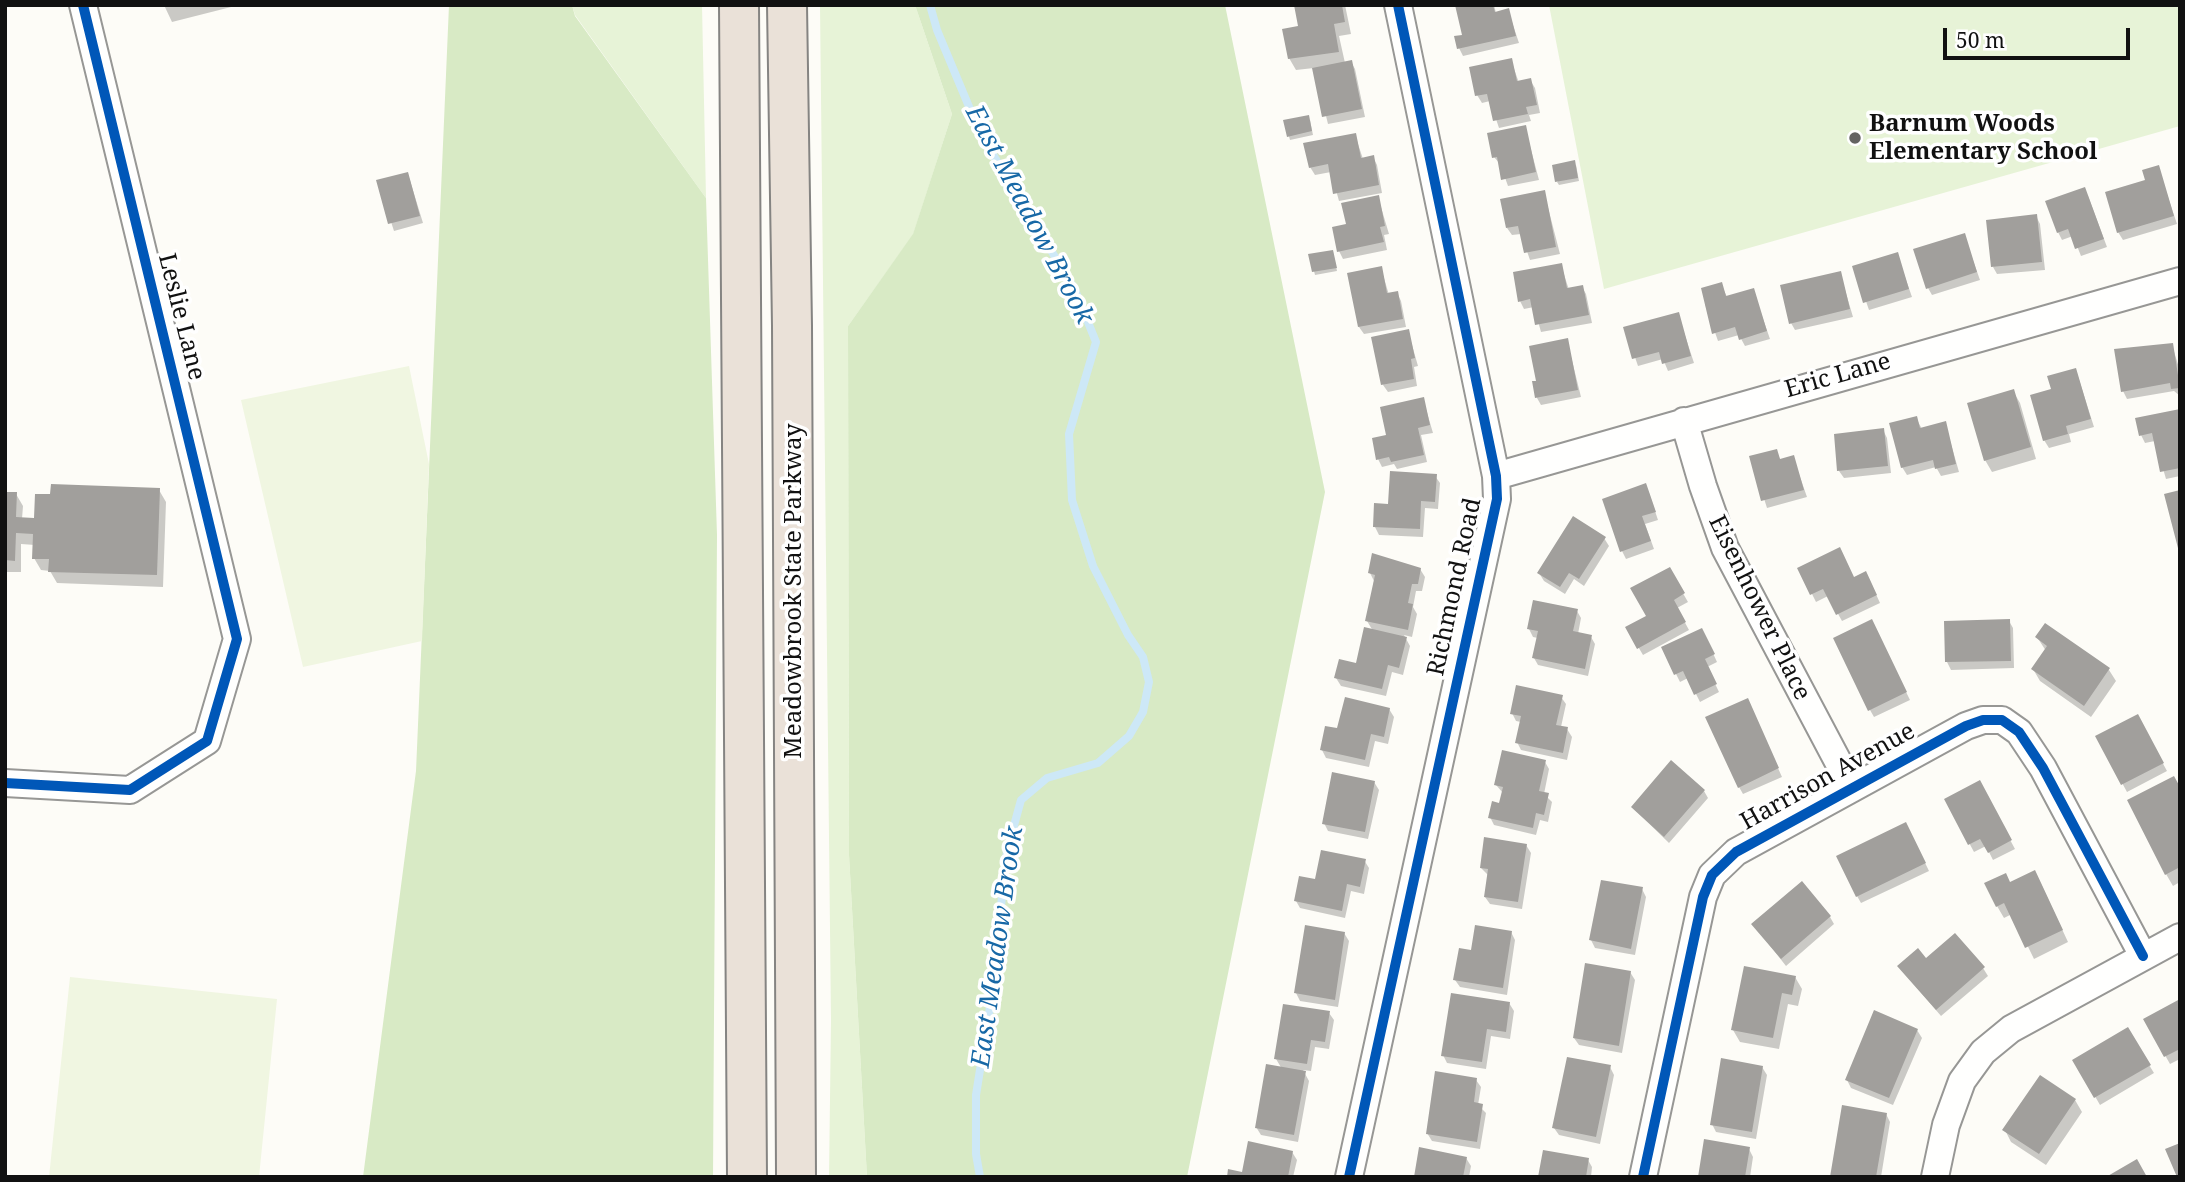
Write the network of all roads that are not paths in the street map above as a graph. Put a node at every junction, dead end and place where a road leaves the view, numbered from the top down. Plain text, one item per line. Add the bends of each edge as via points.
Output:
1 (83, 5) edge
2 (739, 5) edge
3 (787, 5) edge
4 (1398, 5) edge
5 (2180, 281) edge
6 (1684, 421) junction
7 (1496, 476) junction
8 (5, 782) edge
9 (1852, 788) junction
10 (2180, 937) edge
11 (2143, 956) junction
12 (747, 1177) edge
13 (796, 1177) edge
14 (1349, 1177) edge
15 (1643, 1177) edge
16 (1935, 1177) edge

1 - 8 street, Leslie Lane via 237,639 207,741 130,790
2 - 12 highway, Meadowbrook State Parkway
3 - 13 highway, Meadowbrook State Parkway
4 - 7 street, Richmond Road
5 - 6 street, Eric Lane
6 - 7 street, Eric Lane
6 - 9 street, Eisenhower Place via 1725,548
7 - 14 street, Richmond Road via 1493,520
9 - 11 street, Harrison Avenue via 1966,726 1994,719 2009,723 2043,768
9 - 15 street, Harrison Avenue via 1736,852 1712,875 1703,897
10 - 11 street
11 - 16 street via 2011,1029 1983,1052 1962,1081

